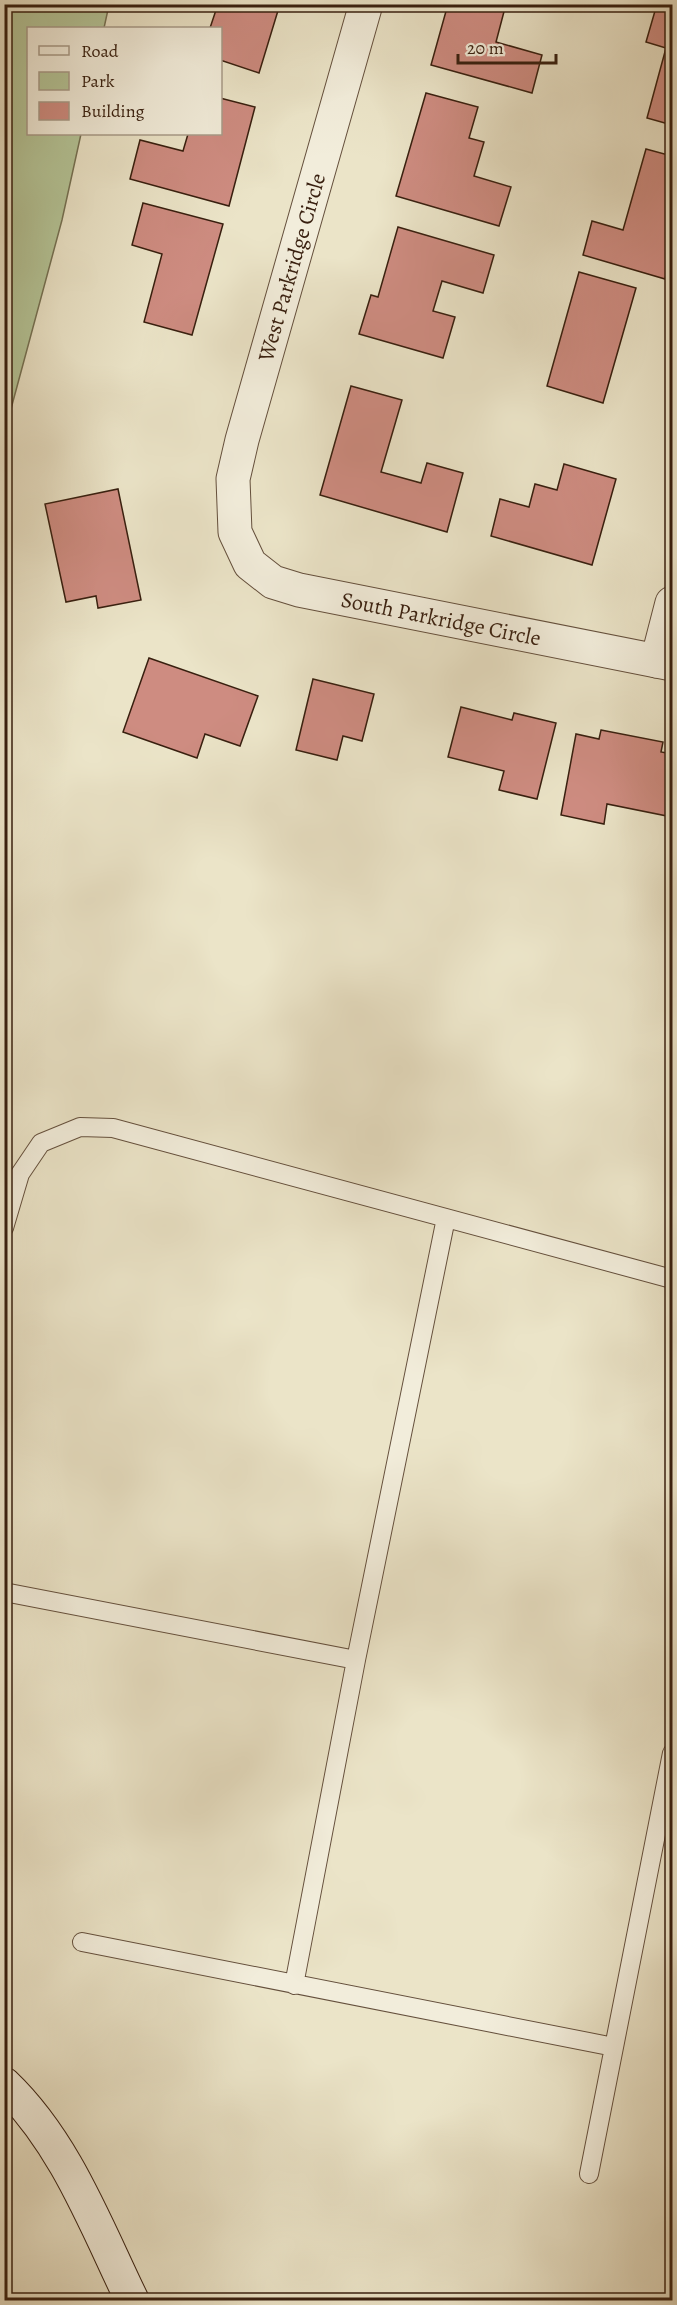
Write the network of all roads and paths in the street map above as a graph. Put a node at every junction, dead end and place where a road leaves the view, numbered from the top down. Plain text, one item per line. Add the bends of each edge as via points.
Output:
1 (366, 4) edge
2 (235, 532) joint
3 (672, 603) edge
4 (665, 662) edge
5 (446, 1218) junction
6 (4, 1228) edge
7 (672, 1279) edge
8 (4, 1593) edge
9 (356, 1660) junction
10 (672, 1753) edge
11 (82, 1942) dead end
12 (294, 1984) junction
13 (614, 2047) junction
14 (4, 2084) edge
15 (589, 2174) dead end
16 (132, 2301) edge

1 - 2 street, West Parkridge Circle via 242,440 233,479
2 - 4 street, South Parkridge Circle via 250,564 282,585
3 - 4 street
5 - 6 lane via 113,1128 80,1127 41,1143 20,1174
5 - 7 lane
5 - 9 lane
8 - 9 lane
9 - 12 lane
10 - 13 lane
11 - 12 lane
12 - 13 lane
13 - 15 lane
14 - 16 street via 50,2139

